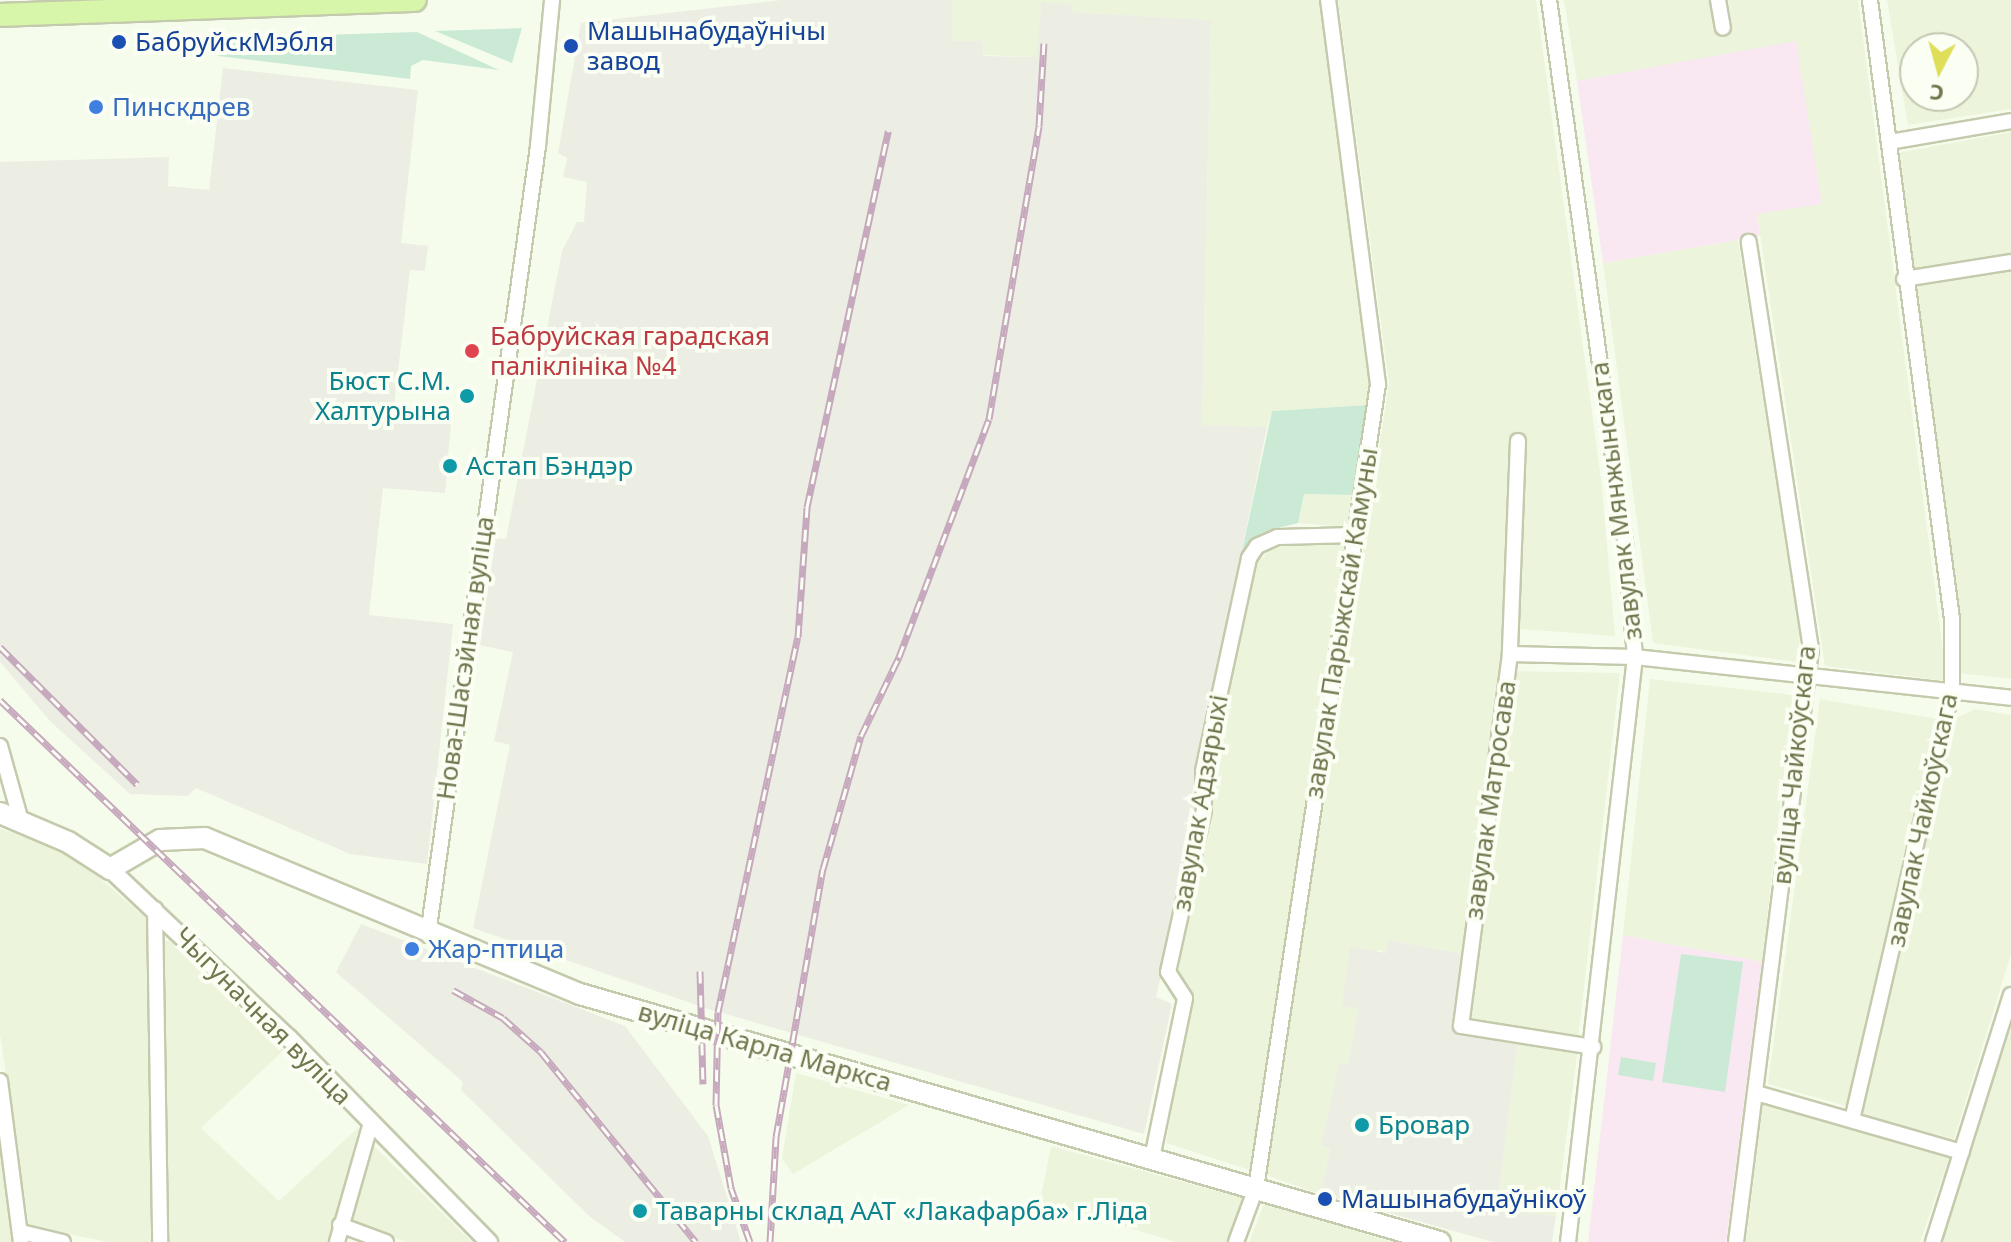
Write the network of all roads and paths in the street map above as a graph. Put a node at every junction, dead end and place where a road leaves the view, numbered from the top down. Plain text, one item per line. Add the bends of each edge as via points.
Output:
1 (415, 0) edge
2 (552, 0) edge
3 (1328, 0) edge
4 (1549, 0) edge
5 (1718, 0) edge
6 (1870, 0) edge
7 (342, 2) edge
8 (76, 7) edge
9 (0, 15) edge
10 (1723, 28) dead end
11 (2011, 121) edge
12 (1890, 142) junction
13 (1749, 242) dead end
14 (2011, 262) edge
15 (1904, 279) junction
16 (1518, 441) dead end
17 (1356, 535) junction
18 (1510, 654) junction
19 (1635, 657) junction
20 (1807, 675) junction
21 (1952, 691) junction
22 (2011, 698) edge
23 (0, 746) edge
24 (0, 813) edge
25 (21, 821) junction
26 (110, 869) junction
27 (155, 909) junction
28 (428, 935) junction
29 (2011, 995) edge
30 (1593, 1047) junction
31 (0, 1081) edge
32 (1756, 1093) junction
33 (1852, 1120) junction
34 (371, 1123) junction
35 (1962, 1152) junction
36 (1152, 1158) junction
37 (1256, 1188) junction
38 (340, 1225) junction
39 (21, 1237) edge
40 (63, 1242) edge
41 (160, 1242) edge
42 (337, 1242) edge
43 (386, 1242) edge
44 (489, 1242) edge
45 (1236, 1242) edge
46 (1440, 1242) edge
47 (1568, 1242) edge
48 (1736, 1242) edge
49 (1933, 1242) edge

1 - 7 main road
2 - 28 street, Нова-Шасэйная вуліца via 538,146
3 - 17 street, завулак Парыжскай Камуны via 1378,384
4 - 19 street, завулак Мянжынскага via 1625,542
5 - 10 street
6 - 12 street, завулак Чайкоўскага
7 - 8 main road
8 - 9 main road
11 - 12 street
12 - 15 street, завулак Чайкоўскага
13 - 20 street, вуліца Чайкоўскага via 1811,649
14 - 15 street
15 - 21 street, завулак Чайкоўскага via 1952,619
16 - 18 street, завулак Матросава
17 - 36 street, завулак Адзярыхі via 1277,537 1257,546 1249,558 1203,771 1204,810 1168,972 1185,998
17 - 37 street, завулак Парыжскай Камуны
18 - 19 street
18 - 30 street, завулак Матросава via 1461,1026
19 - 20 street
19 - 30 street, завулак Мянжынскага
20 - 21 street
20 - 32 street, вуліца Чайкоўскага
21 - 22 street
21 - 33 street, завулак Чайкоўскага
23 - 25 street
24 - 25 main road
25 - 26 main road
26 - 27 street
26 - 28 main road, вуліца Карла Маркса via 160,840 193,836
27 - 34 street, Чыгуначная вуліца
27 - 41 street
28 - 36 main road, вуліца Карла Маркса via 580,994
29 - 35 street
30 - 47 street, завулак Мянжынскага
31 - 39 street
32 - 33 street
32 - 48 street, вуліца Чайкоўскага
33 - 35 street
34 - 38 street, Чыгуначная вуліца
34 - 44 street, Чыгуначная вуліца
35 - 49 street
36 - 37 main road, вуліца Карла Маркса
37 - 45 street, завулак Парыжскай Камуны
37 - 46 main road, вуліца Карла Маркса
38 - 42 street, Чыгуначная вуліца
38 - 43 street
39 - 40 street

